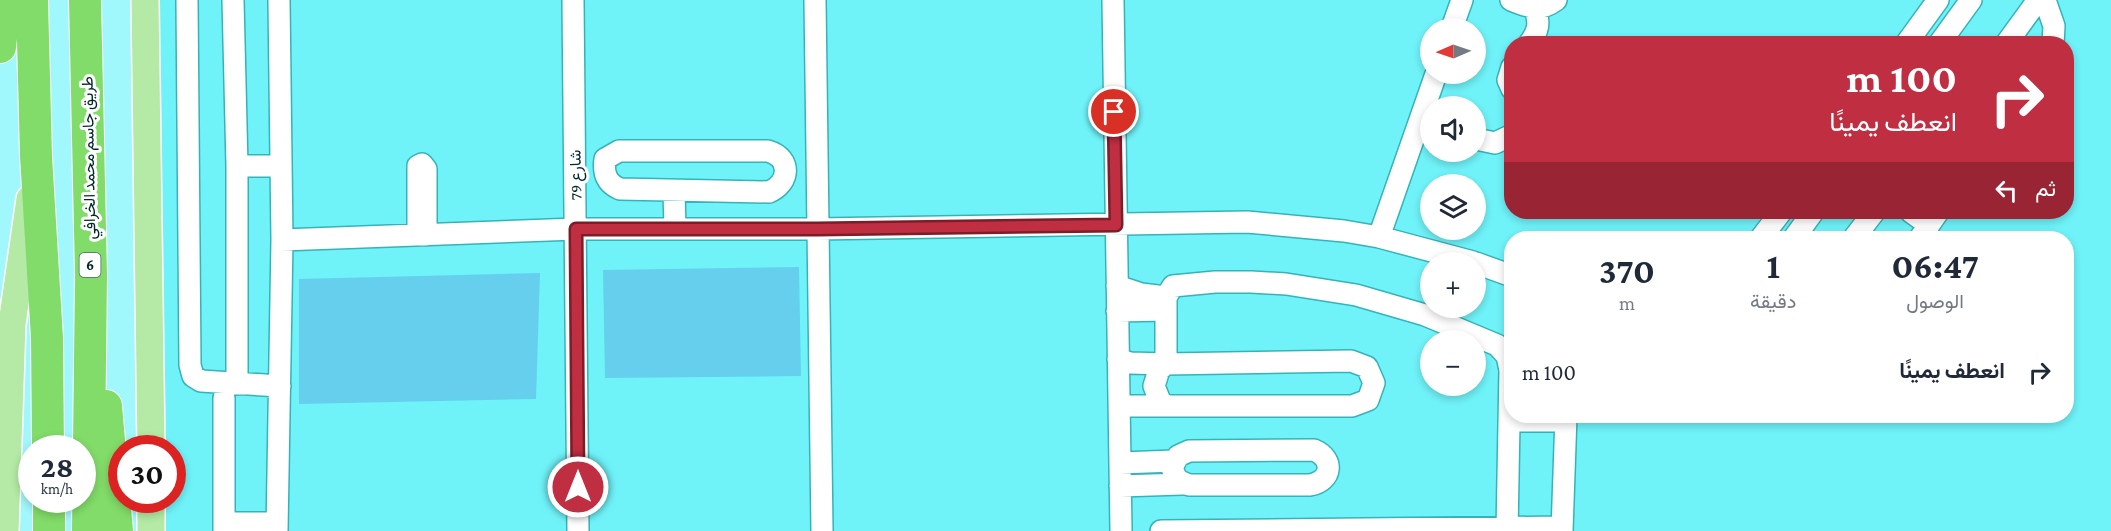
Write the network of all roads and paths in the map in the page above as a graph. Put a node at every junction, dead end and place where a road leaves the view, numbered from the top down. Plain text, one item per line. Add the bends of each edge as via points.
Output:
1 (4, 0) edge
2 (32, 0) edge
3 (85, 0) edge
4 (145, 0) edge
5 (187, 0) edge
6 (233, 0) edge
7 (279, 0) edge
8 (573, 0) edge
9 (815, 0) edge
10 (1113, 0) edge
11 (1462, 0) edge
12 (1511, 0) edge
13 (1556, 0) edge
14 (1938, 0) edge
15 (1971, 0) edge
16 (2038, 0) edge
17 (2045, 0) edge
18 (1534, 8) junction
19 (1456, 18) edge
20 (1533, 36) edge
21 (1912, 36) edge
22 (1945, 36) edge
23 (2012, 36) edge
24 (2053, 36) edge
25 (0, 47) edge
26 (1420, 137) edge
27 (1504, 139) edge
28 (1486, 141) edge
29 (36, 156) junction
30 (237, 166) junction
31 (281, 166) junction
32 (674, 191) junction
33 (1776, 219) edge
34 (1869, 219) edge
35 (1116, 225) junction
36 (576, 229) junction
37 (675, 229) junction
38 (817, 229) junction
39 (1767, 231) edge
40 (1859, 231) edge
41 (1379, 237) junction
42 (282, 240) junction
43 (1434, 252) edge
44 (1486, 267) edge
45 (1504, 273) edge
46 (91, 275) junction
47 (1117, 286) junction
48 (1166, 304) junction
49 (1117, 311) junction
50 (1504, 352) edge
51 (1118, 359) junction
52 (1166, 364) junction
53 (280, 386) junction
54 (231, 391) junction
55 (1119, 406) junction
56 (1167, 406) junction
57 (1509, 423) edge
58 (1566, 423) edge
59 (48, 435) edge
60 (151, 435) edge
61 (1174, 461) junction
62 (1120, 463) junction
63 (1182, 484) junction
64 (1120, 486) junction
65 (49, 513) edge
66 (151, 513) edge
67 (224, 527) edge
68 (277, 527) edge
69 (1562, 529) edge
70 (1507, 530) edge
71 (5, 531) edge
72 (49, 531) edge
73 (88, 531) edge
74 (117, 531) edge
75 (151, 531) edge
76 (578, 531) edge
77 (822, 531) edge
78 (1121, 531) edge
79 (1161, 531) edge

1 - 25 highway
2 - 29 highway
3 - 46 highway, طريق جاسم محمد الخرافي / 6
4 - 60 main road
5 - 54 street via 190,365 193,375 201,381
6 - 30 street
7 - 31 street
8 - 36 street, شارع 79
9 - 38 street
10 - 35 street
11 - 19 street
12 - 18 street
13 - 18 street
14 - 21 street
15 - 22 street
16 - 23 street
17 - 24 street
18 - 20 street via 1538,27
26 - 41 street
27 - 28 street via 1495,143
29 - 59 highway via 47,338
29 - 71 main road via 12,324
30 - 31 street
30 - 54 street
31 - 42 street
32 - 32 street via 769,192 783,183 786,172 783,160 768,151 618,150 605,159 605,178 612,186
32 - 37 street
33 - 39 street
34 - 40 street
35 - 38 street
35 - 41 street via 1247,222
35 - 47 street
36 - 37 street
36 - 42 street
36 - 76 street, شارع 79
37 - 38 street
38 - 77 street
41 - 43 street
42 - 53 street
44 - 45 street
46 - 73 highway, طريق جاسم محمد الخرافي / 6
46 - 74 highway
47 - 48 street
47 - 49 street
48 - 49 street
48 - 50 street via 1168,291 1180,284 1274,283 1356,295 1425,315
48 - 52 street
49 - 51 street
51 - 52 street
51 - 55 street
52 - 56 street via 1154,386 1160,401
52 - 56 street via 1351,361 1367,367 1374,383 1368,400 1352,406
53 - 54 street
53 - 68 street
54 - 67 street
55 - 56 street
55 - 62 street
57 - 70 street
58 - 69 street
61 - 62 street
61 - 63 street via 1173,474
61 - 63 street via 1190,451 1314,450 1328,461 1326,478 1319,484
62 - 64 street
63 - 64 street
64 - 78 street
65 - 72 highway
66 - 75 main road
67 - 68 street
69 - 70 street
70 - 79 street

